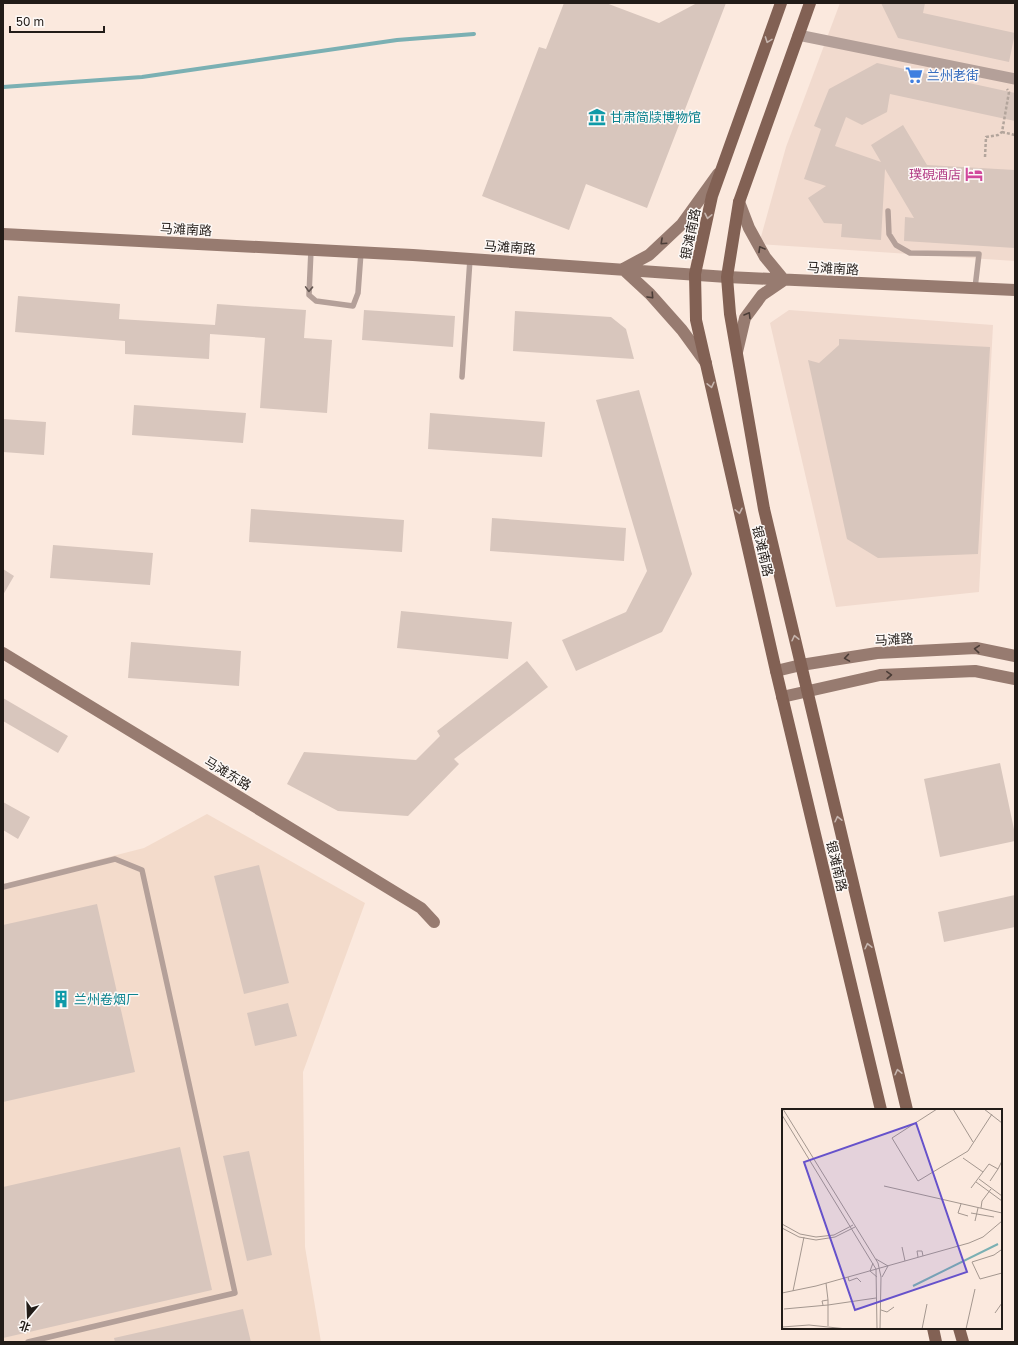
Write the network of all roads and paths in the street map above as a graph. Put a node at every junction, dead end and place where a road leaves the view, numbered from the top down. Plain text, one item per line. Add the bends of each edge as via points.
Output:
1 (781, 3) edge
2 (810, 3) edge
3 (798, 35) junction
4 (1011, 78) edge
5 (1002, 132) junction
6 (1015, 135) edge
7 (985, 157) dead end
8 (722, 168) junction
9 (739, 202) junction
10 (888, 211) dead end
11 (3, 234) edge
12 (311, 250) junction
13 (361, 252) junction
14 (470, 259) junction
15 (623, 269) junction
16 (695, 274) junction
17 (727, 277) junction
18 (784, 280) junction
19 (975, 288) junction
20 (1015, 290) edge
21 (737, 352) junction
22 (706, 364) junction
23 (462, 377) dead end
24 (3, 653) edge
25 (1015, 656) edge
26 (801, 665) junction
27 (776, 671) junction
28 (1015, 678) edge
29 (807, 692) junction
30 (782, 697) junction
31 (3, 887) edge
32 (434, 922) dead end
33 (881, 1109) edge
34 (907, 1109) edge
35 (933, 1329) edge
36 (960, 1329) edge
37 (28, 1342) edge
38 (936, 1342) edge
39 (963, 1342) edge

1 -> 8 main road, 银滩南路
2 - 3 main road, 银滩南路
3 - 4 street
3 - 9 main road, 银滩南路
4 - 5 path via 1005,88 1010,92
5 - 6 path
5 - 7 path via 986,137
8 -> 15 main road via 682,224 649,255
8 -> 16 main road, 银滩南路 via 712,196
9 - 17 main road, 银滩南路
18 -> 9 main road via 765,257 749,228
10 - 19 lane via 890,234 896,246 910,253 979,254
11 - 12 main road, 马滩南路
12 - 13 main road, 马滩南路
12 -> 13 lane via 309,295 316,301 353,306 358,293
13 - 14 main road, 马滩南路
14 - 15 main road, 马滩南路
14 - 23 lane
15 - 16 main road, 马滩南路
15 -> 22 main road via 650,294 682,330
16 - 17 main road, 马滩南路
16 - 22 main road, 银滩南路 via 696,320
17 - 18 main road, 马滩南路
17 - 21 main road, 银滩南路
18 - 19 main road, 马滩南路
21 -> 18 main road via 745,318 762,295
19 - 20 main road, 马滩南路
26 -> 21 main road, 银滩南路 via 764,510
22 -> 27 main road, 银滩南路
24 - 32 main road, 马滩东路 via 421,908
25 -> 26 main road, 马滩路 via 976,648 877,653
26 - 27 main road, 马滩路
26 - 29 main road, 银滩南路
27 - 30 main road, 银滩南路
29 -> 28 main road via 880,675 975,670
29 - 30 main road
34 -> 29 main road, 银滩南路
30 - 33 main road, 银滩南路
31 - 37 lane via 115,859 142,870 235,1293
35 - 38 main road
36 - 39 main road

